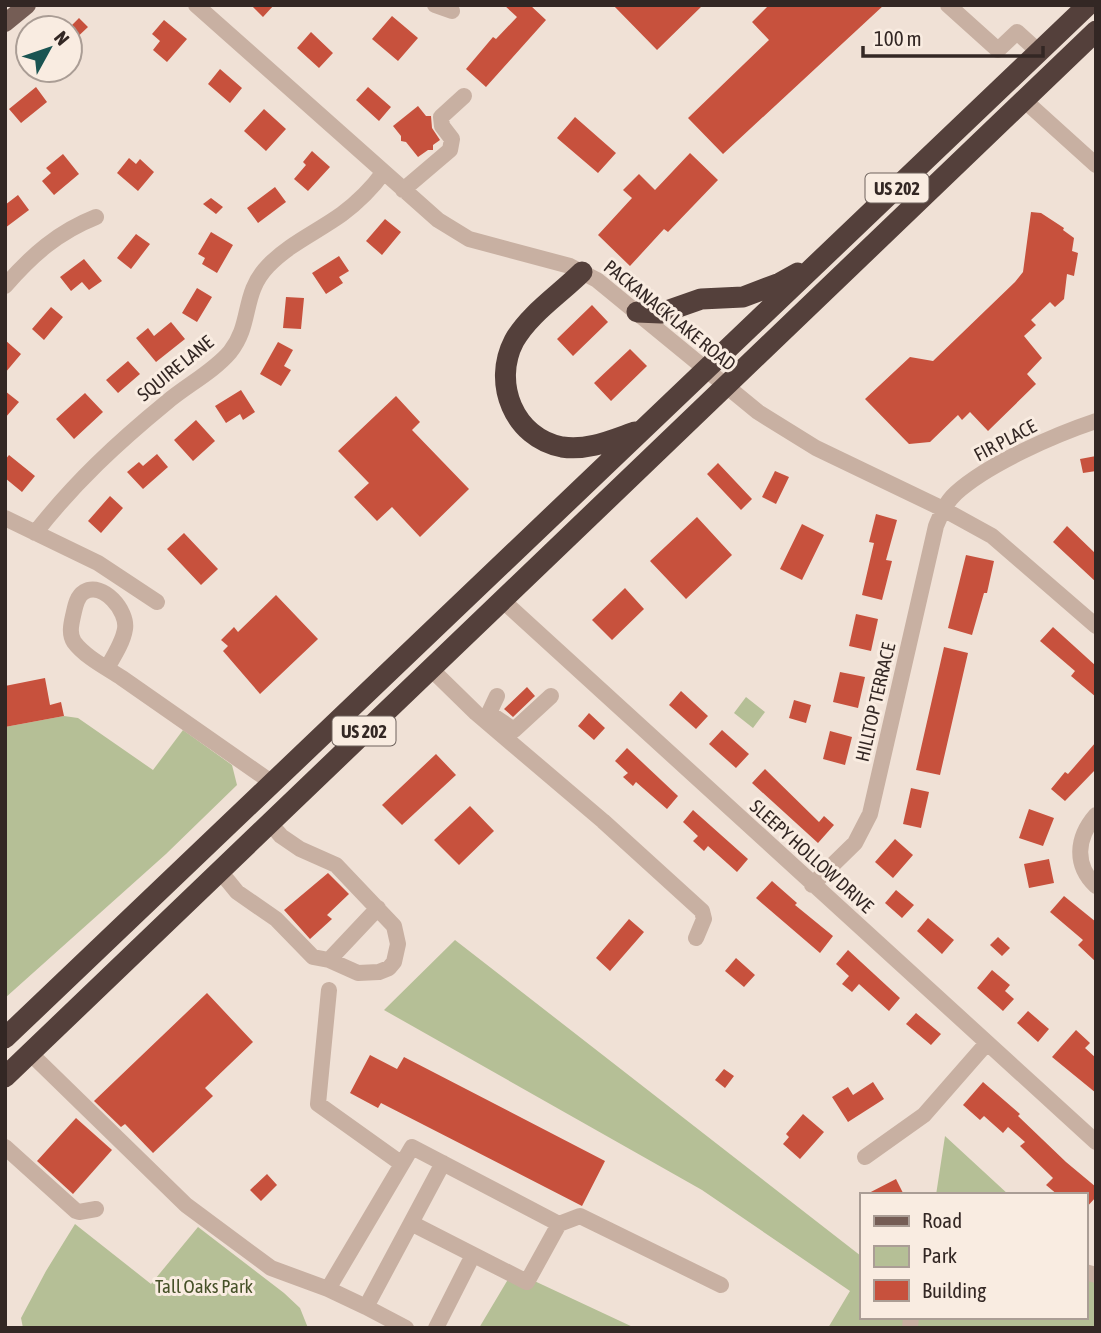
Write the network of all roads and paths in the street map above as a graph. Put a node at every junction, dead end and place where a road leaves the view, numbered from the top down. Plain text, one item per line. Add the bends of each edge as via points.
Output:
1 (27, 5) edge
2 (196, 5) edge
3 (435, 5) edge
4 (948, 5) edge
5 (1088, 5) edge
6 (452, 11) dead end
7 (5, 23) edge
8 (1092, 40) edge
9 (1039, 52) junction
10 (464, 96) dead end
11 (1024, 100) junction
12 (1096, 165) edge
13 (383, 173) junction
14 (403, 190) junction
15 (96, 217) dead end
16 (827, 256) junction
17 (582, 272) junction
18 (5, 286) edge
19 (637, 312) junction
20 (706, 371) junction
21 (725, 386) junction
22 (1096, 421) edge
23 (644, 429) junction
24 (943, 509) junction
25 (5, 519) edge
26 (35, 533) junction
27 (501, 599) junction
28 (157, 602) dead end
29 (1096, 626) edge
30 (107, 668) junction
31 (430, 668) junction
32 (497, 696) dead end
33 (551, 696) dead end
34 (274, 784) junction
35 (1096, 816) edge
36 (269, 822) junction
37 (219, 870) junction
38 (812, 886) junction
39 (1096, 886) edge
40 (377, 908) junction
41 (696, 938) dead end
42 (329, 960) junction
43 (329, 990) dead end
44 (5, 1038) edge
45 (987, 1044) junction
46 (30, 1053) junction
47 (5, 1077) edge
48 (1096, 1142) edge
49 (5, 1147) edge
50 (865, 1157) dead end
51 (443, 1163) junction
52 (402, 1164) junction
53 (96, 1209) dead end
54 (411, 1223) junction
55 (559, 1224) junction
56 (473, 1255) junction
57 (721, 1285) dead end
58 (328, 1289) junction
59 (366, 1307) junction
60 (406, 1328) edge
61 (436, 1328) edge

1 - 7 main road
2 - 13 street, PACKANACK LAKE ROAD
3 - 6 street
4 - 9 street via 998,50 1017,32
5 - 9 highway, US 202
8 - 11 highway, US 202
9 - 16 highway, US 202
10 - 14 street via 441,117 452,139 450,150
11 - 12 street
11 - 21 highway, US 202
13 - 14 street, PACKANACK LAKE ROAD
13 - 26 street, SQUIRE LANE via 362,198 267,266 250,292 243,328 229,353 95,463
14 - 17 street, PACKANACK LAKE ROAD via 469,239
15 - 18 street via 43,246
16 - 19 highway via 780,283 743,297 702,299 662,313
16 - 20 highway, US 202
17 - 19 street, PACKANACK LAKE ROAD
17 - 23 highway via 515,340 505,369 508,399 534,434 563,447 596,446
19 - 20 street, PACKANACK LAKE ROAD
20 - 21 street, PACKANACK LAKE ROAD
20 - 23 highway, US 202
21 - 24 street, PACKANACK LAKE ROAD via 794,436
21 - 27 highway, US 202
22 - 24 street, FIR PLACE via 990,469 957,492
23 - 34 highway, US 202
24 - 29 street, PACKANACK LAKE ROAD via 992,536
24 - 38 street, HILLTOP TERRACE via 870,814 855,844
25 - 26 street
26 - 28 street via 98,563
27 - 31 highway, US 202
27 - 38 street, SLEEPY HOLLOW DRIVE
30 - 30 street via 71,637 76,602 92,590 104,593 124,615 126,628
30 - 34 street
31 - 36 highway, US 202
31 - 41 street via 702,911 704,919
32 - 33 street via 489,713 514,730
34 - 44 highway, US 202
35 - 39 street via 1085,831 1079,855 1085,875
36 - 37 highway, US 202
36 - 40 street via 300,849 336,864
37 - 42 street via 237,892 276,919 313,957
37 - 46 highway, US 202
38 - 45 street, SLEEPY HOLLOW DRIVE
40 - 42 street
40 - 42 street via 398,935 389,968 358,973
43 - 52 street via 318,1104
45 - 48 street, SLEEPY HOLLOW DRIVE
45 - 50 street via 923,1115
46 - 47 highway, US 202
46 - 58 street via 186,1205 271,1268
49 - 53 street via 76,1211
51 - 52 street via 412,1147
51 - 54 street
51 - 55 street
52 - 58 street
54 - 56 street
54 - 59 street
55 - 56 street via 527,1282
55 - 57 street via 580,1216
56 - 61 street
58 - 59 street
59 - 60 street

